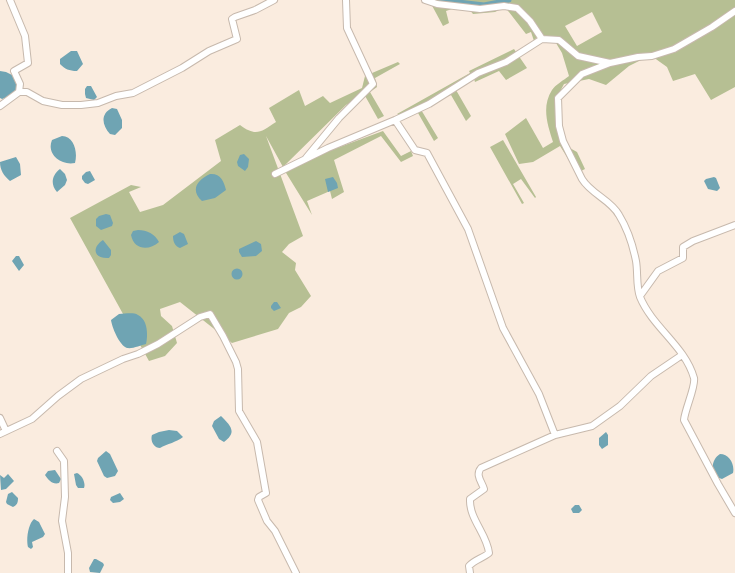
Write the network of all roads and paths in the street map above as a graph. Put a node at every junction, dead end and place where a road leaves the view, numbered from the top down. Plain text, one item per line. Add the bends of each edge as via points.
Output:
1 (10, 0) edge
2 (274, 0) edge
3 (346, 0) edge
4 (425, 0) edge
5 (735, 11) edge
6 (542, 39) junction
7 (610, 63) junction
8 (19, 92) junction
9 (0, 106) edge
10 (395, 120) junction
11 (305, 159) junction
12 (275, 174) dead end
13 (735, 225) edge
14 (640, 296) junction
15 (682, 355) junction
16 (0, 418) edge
17 (6, 431) junction
18 (0, 434) edge
19 (555, 435) junction
20 (57, 451) dead end
21 (735, 513) edge
22 (68, 573) edge
23 (296, 573) edge
24 (470, 573) edge

1 - 8 street via 25,36 28,63 14,71 20,84
2 - 8 street via 232,19 237,39 209,51 133,93 98,103 62,105 43,101 27,92
3 - 11 street via 347,28 373,84 339,118
4 - 6 street via 437,4 480,9 504,6 517,8
5 - 7 street via 674,49 652,56
6 - 7 street via 559,40 578,56
6 - 10 street via 506,62 478,73 429,104
7 - 14 street via 582,74 558,98 559,126 563,141 584,182 619,215 636,261
8 - 9 street
10 - 11 street
10 - 19 street via 415,150 426,153 468,229 504,328 539,394
11 - 12 street
13 - 14 street via 683,247 683,258 658,271
14 - 15 street via 646,308
15 - 19 street via 651,376 620,406 592,426
15 - 21 street via 695,382 684,420
16 - 17 street
17 - 18 street
17 - 23 street via 32,419 81,379 158,344 200,317 210,314 236,362 239,411 257,442 266,492 258,500
19 - 24 street via 479,470 478,475 484,489 470,499 470,506 489,553 472,562 469,566
20 - 22 street via 64,461 65,497 62,521 68,552

